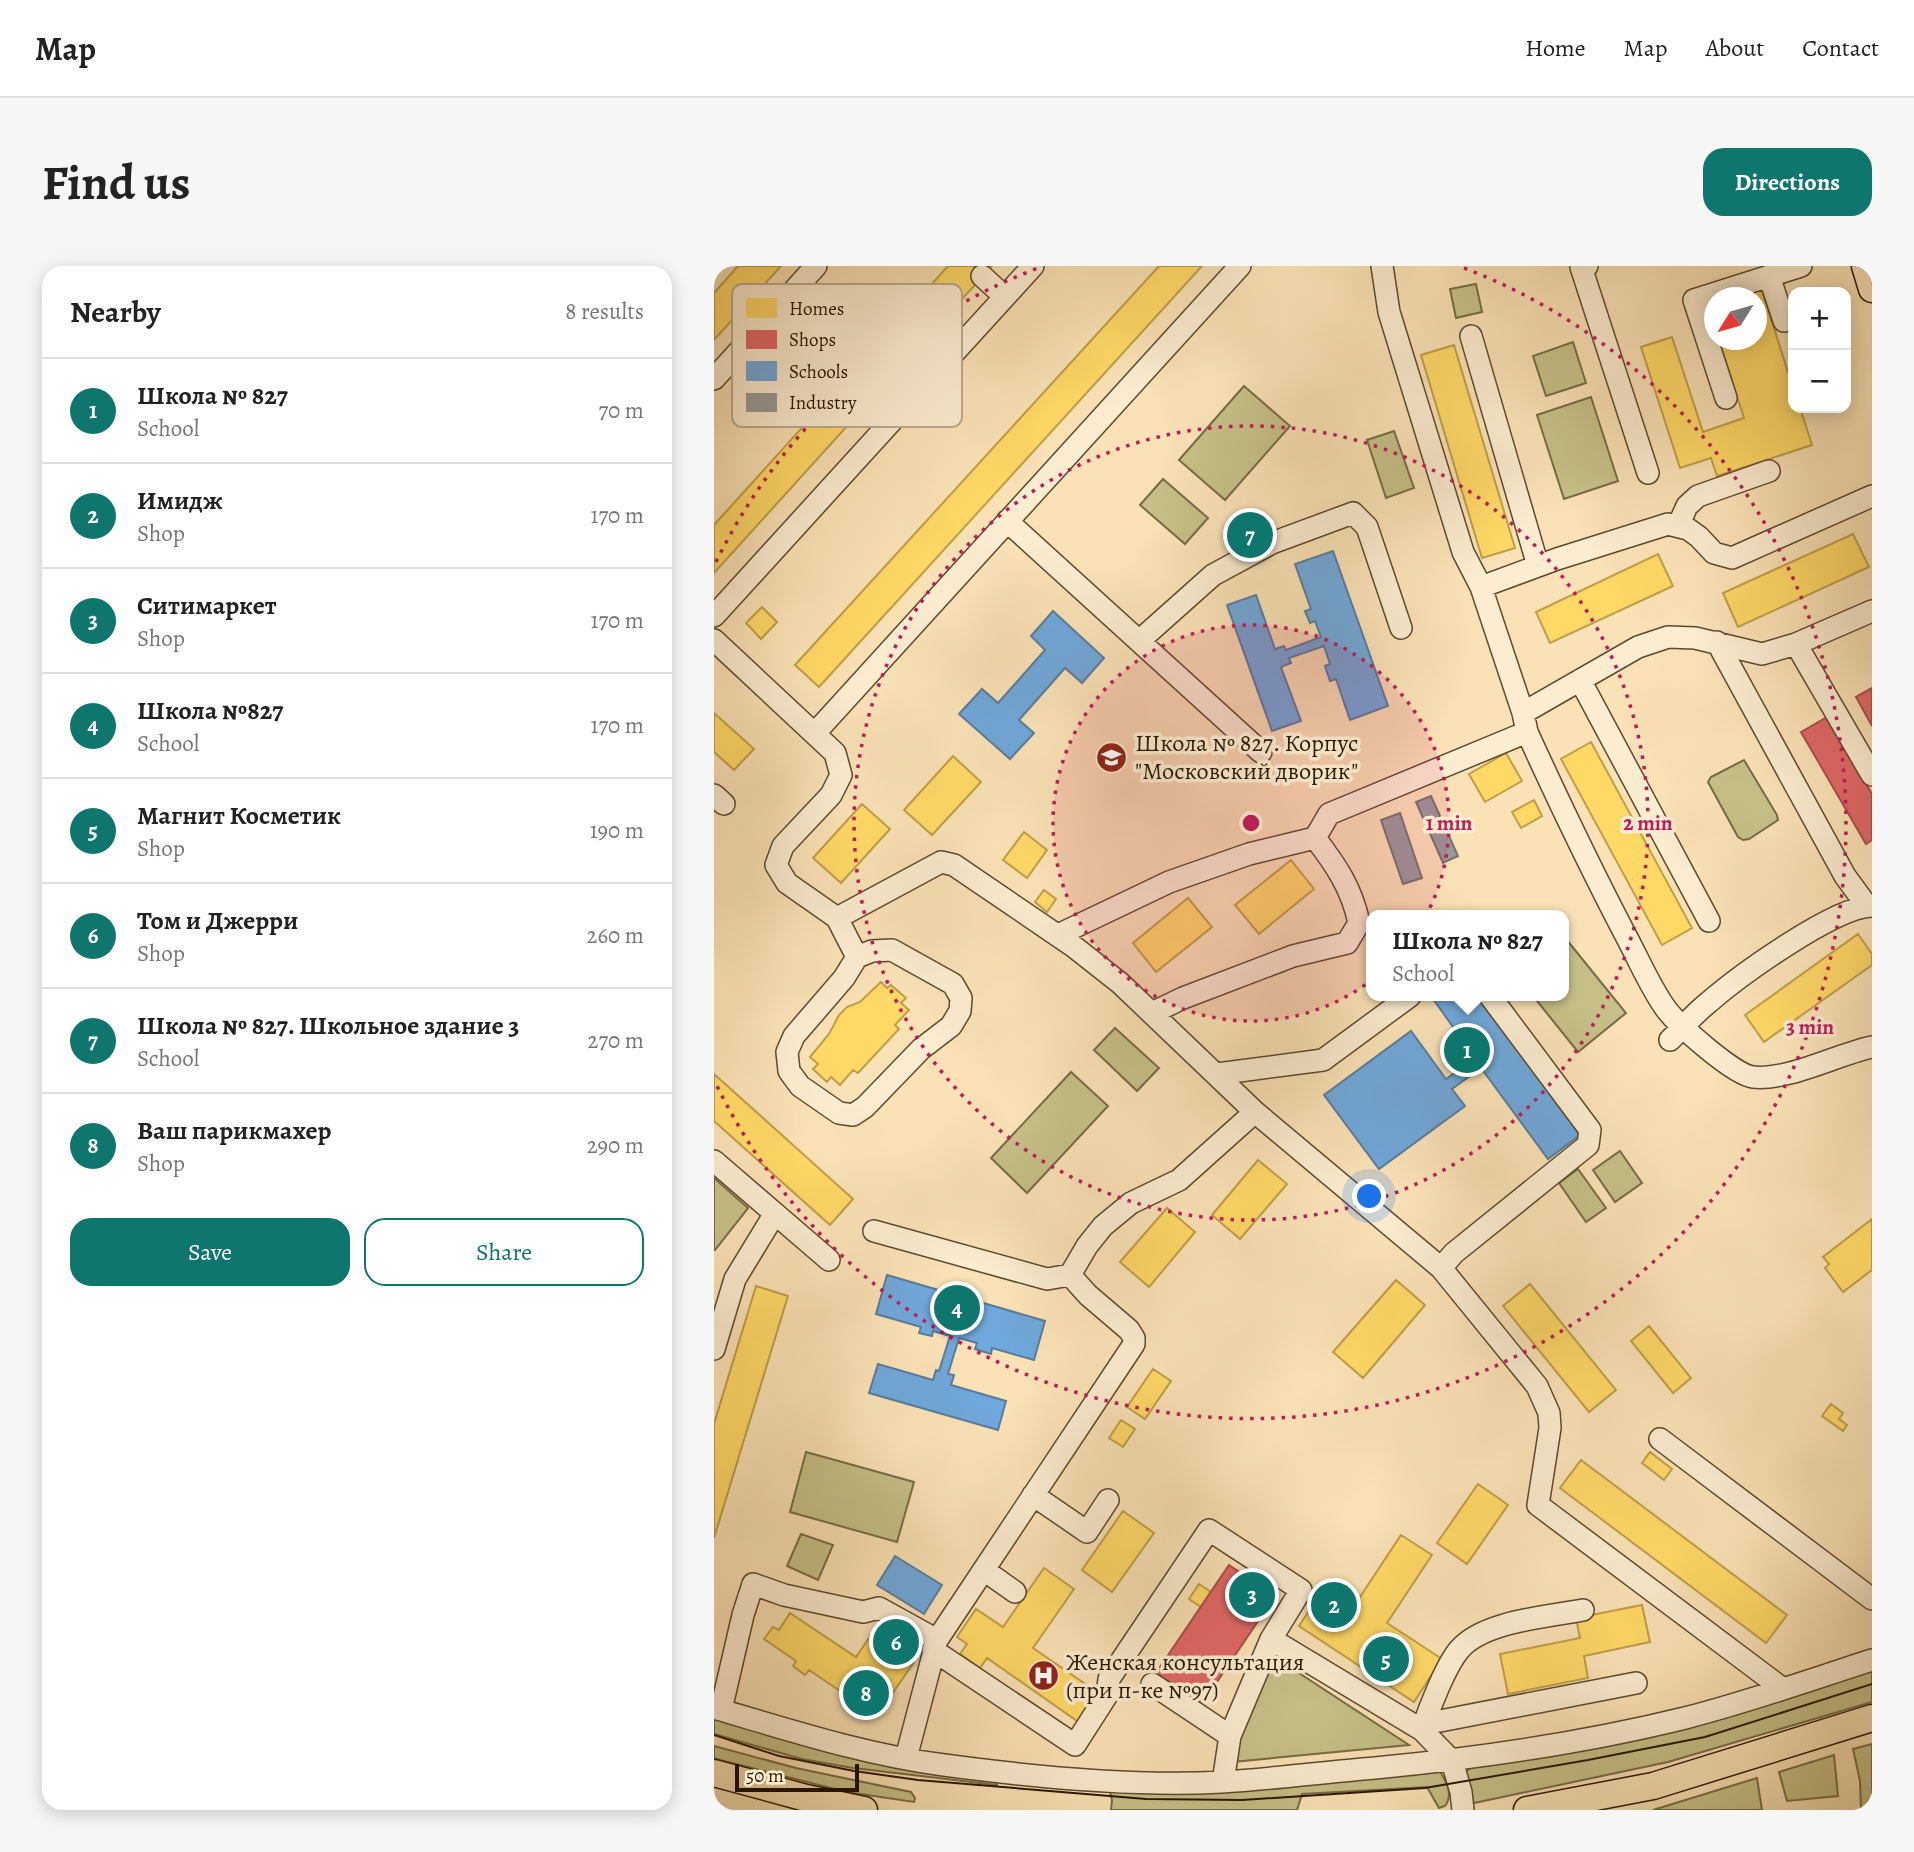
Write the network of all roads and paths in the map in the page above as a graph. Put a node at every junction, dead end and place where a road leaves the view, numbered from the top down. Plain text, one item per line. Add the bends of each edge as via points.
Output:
1 (816, 266) edge
2 (1033, 266) edge
3 (1240, 266) edge
4 (1384, 266) edge
5 (1583, 266) edge
6 (1801, 266) edge
7 (1865, 266) edge
8 (982, 276) dead end
9 (1769, 276) junction
10 (800, 284) edge
11 (1872, 289) edge
12 (1005, 297) junction
13 (1784, 321) dead end
14 (1471, 336) dead end
15 (962, 344) edge
16 (732, 359) edge
17 (714, 379) edge
18 (1726, 398) dead end
19 (886, 427) edge
20 (1769, 471) dead end
21 (1648, 473) dead end
22 (1872, 496) edge
23 (1007, 521) junction
24 (1678, 526) junction
25 (1538, 566) junction
26 (1481, 587) junction
27 (1872, 611) edge
28 (714, 616) edge
29 (1401, 628) dead end
30 (714, 640) edge
31 (1139, 641) junction
32 (1717, 642) junction
33 (1796, 644) junction
34 (1580, 680) junction
35 (1525, 723) junction
36 (815, 733) junction
37 (1261, 752) dead end
38 (1872, 775) edge
39 (1315, 838) junction
40 (1870, 906) edge
41 (837, 918) junction
42 (1709, 921) dead end
43 (1058, 935) junction
44 (857, 957) junction
45 (1403, 1001) edge
46 (1494, 1001) edge
47 (1152, 1013) junction
48 (1676, 1033) junction
49 (1872, 1047) edge
50 (1217, 1074) junction
51 (1255, 1111) junction
52 (714, 1161) edge
53 (774, 1215) junction
54 (874, 1231) dead end
55 (829, 1260) dead end
56 (1441, 1268) junction
57 (1070, 1275) junction
58 (714, 1349) edge
59 (1660, 1439) dead end
60 (1033, 1495) junction
61 (1108, 1500) dead end
62 (984, 1570) junction
63 (1015, 1592) dead end
64 (1872, 1599) edge
65 (1583, 1610) dead end
66 (1272, 1639) junction
67 (935, 1645) junction
68 (1872, 1660) edge
69 (1636, 1683) dead end
70 (1152, 1684) dead end
71 (1783, 1689) junction
72 (718, 1709) edge
73 (1872, 1718) edge
74 (1424, 1726) junction
75 (1230, 1736) junction
76 (905, 1758) junction
77 (1452, 1760) junction
78 (714, 1773) edge
79 (1223, 1782) junction
80 (805, 1804) edge
81 (1567, 1806) edge
82 (864, 1810) edge
83 (1463, 1810) edge
84 (1527, 1810) edge

1 - 10 street
2 - 12 street
3 - 23 street
4 - 26 street via 1393,325 1463,552
5 - 21 street
6 - 9 street
7 - 11 main road
8 - 12 street
9 - 13 street
9 - 18 street via 1694,300
12 - 15 street
14 - 25 street
16 - 17 street
19 - 28 street
20 - 24 street via 1698,496 1687,506
22 - 24 street via 1732,558 1714,552
23 - 31 street
23 - 36 street
24 - 25 street via 1668,524
25 - 26 street
26 - 35 street
27 - 33 street
29 - 31 street via 1367,527 1353,513 1272,542 1213,575
30 - 36 street
31 - 37 street
32 - 33 street via 1762,654
32 - 34 street via 1668,637
32 - 40 street via 1839,864
33 - 38 street
34 - 35 street
34 - 42 street
35 - 39 street via 1329,814
35 - 48 street via 1587,861
36 - 41 street via 835,753 841,775 831,796 783,846 776,865 787,883
39 - 43 street via 1249,854 1169,882
39 - 47 street via 1339,869 1354,900 1359,923 1347,943 1293,956
40 - 48 street via 1836,916 1797,939 1709,1002
41 - 43 street via 941,862 954,865
41 - 44 street
43 - 47 street
44 - 44 street via 794,1036 788,1052 789,1071 800,1086 839,1113 853,1115 951,1026 961,998 953,984 892,950
45 - 50 street via 1323,1060
46 - 56 street via 1590,1130 1588,1145
47 - 50 street
48 - 49 street via 1752,1077 1773,1076
50 - 51 street
51 - 56 street
51 - 57 street via 1179,1180 1130,1203 1104,1226
52 - 53 street
53 - 55 street
53 - 58 street via 736,1279
54 - 57 street via 1047,1279
56 - 71 street via 1537,1386 1549,1413 1538,1505
57 - 60 street via 1129,1330 1133,1344
59 - 64 street
60 - 61 street via 1087,1532
60 - 62 street
62 - 63 street
62 - 67 street
65 - 74 street via 1482,1633 1459,1650
66 - 67 street via 1301,1590 1209,1530 1110,1679 1107,1695 1075,1745
66 - 74 street
66 - 75 street
67 - 72 street via 879,1608 863,1612 753,1584
67 - 76 street
68 - 71 street
69 - 74 street
70 - 75 street
71 - 77 street via 1684,1718
72 - 76 street
73 - 81 main road via 1653,1786
74 - 77 street
75 - 79 street
76 - 79 street via 1084,1779
77 - 79 street
77 - 83 street
78 - 80 main road
80 - 82 main road
81 - 84 main road

